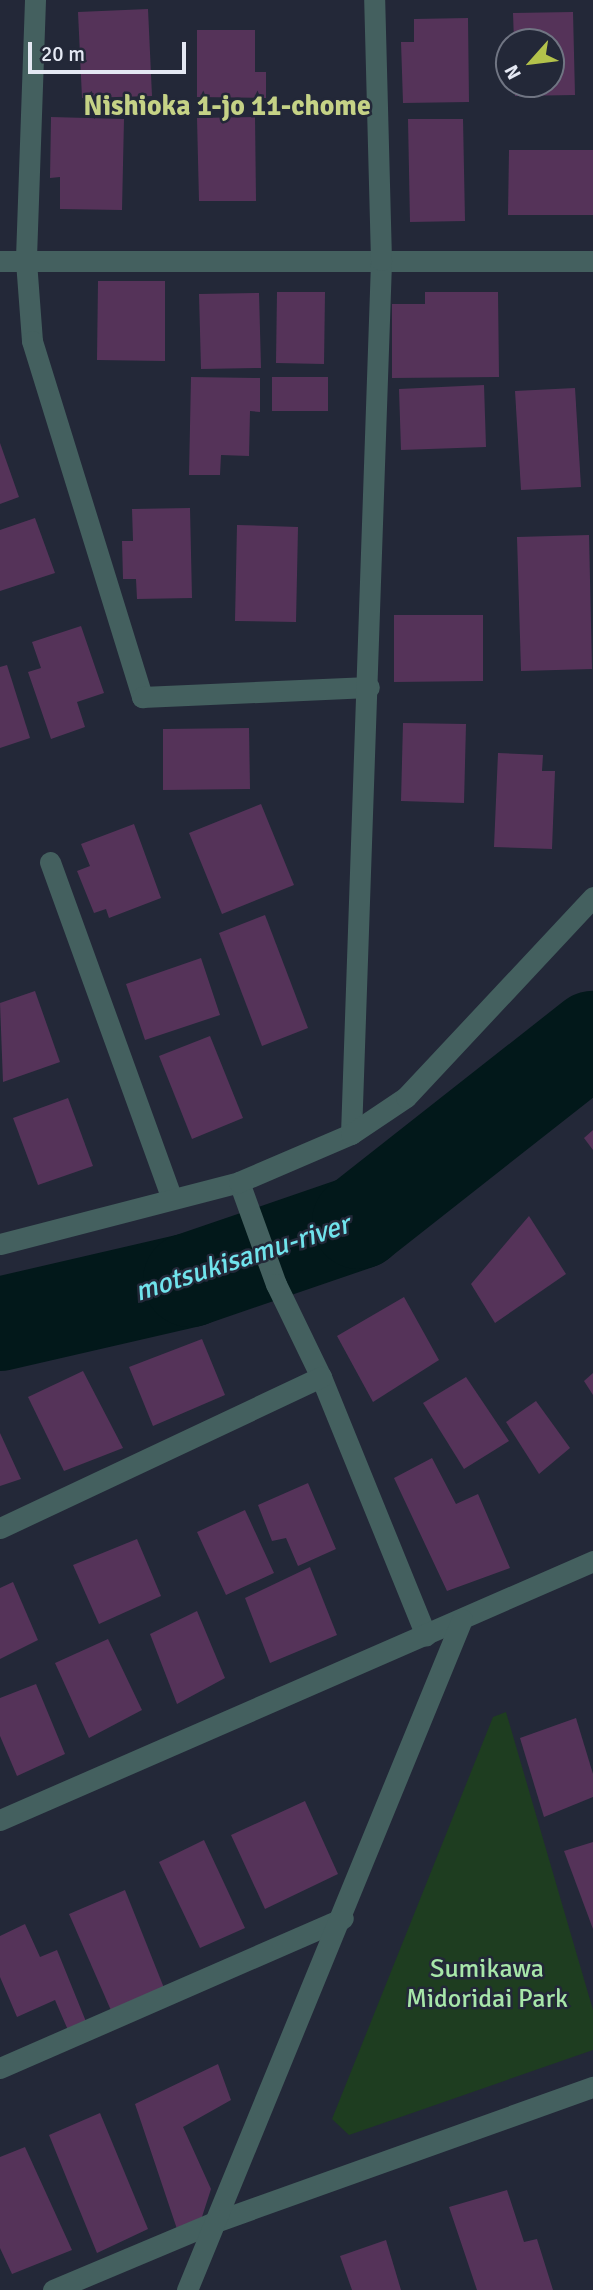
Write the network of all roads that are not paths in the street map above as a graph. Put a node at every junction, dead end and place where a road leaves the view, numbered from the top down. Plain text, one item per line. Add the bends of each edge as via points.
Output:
1 (35, 0) edge
2 (374, 0) edge
3 (382, 260) junction
4 (0, 261) edge
5 (26, 261) junction
6 (593, 261) edge
7 (369, 687) junction
8 (50, 862) dead end
9 (593, 897) edge
10 (351, 1134) junction
11 (239, 1182) junction
12 (171, 1197) junction
13 (0, 1244) edge
14 (321, 1377) junction
15 (0, 1528) edge
16 (593, 1561) edge
17 (461, 1619) junction
18 (426, 1635) junction
19 (0, 1820) edge
20 (343, 1918) junction
21 (0, 2068) edge
22 (593, 2087) edge
23 (215, 2222) junction
24 (53, 2290) edge
25 (187, 2290) edge

1 - 5 street
2 - 3 street
3 - 5 street
3 - 6 street
3 - 7 street
4 - 5 street
5 - 7 street via 32,341 142,697
7 - 10 street
8 - 12 street
9 - 10 street via 406,1097
10 - 11 street
11 - 12 street
11 - 14 street via 276,1284
12 - 13 street
14 - 15 street
14 - 18 street
16 - 17 street
17 - 18 street
17 - 20 street
18 - 19 street
20 - 21 street
20 - 23 street
22 - 23 street
23 - 24 street
23 - 25 street

